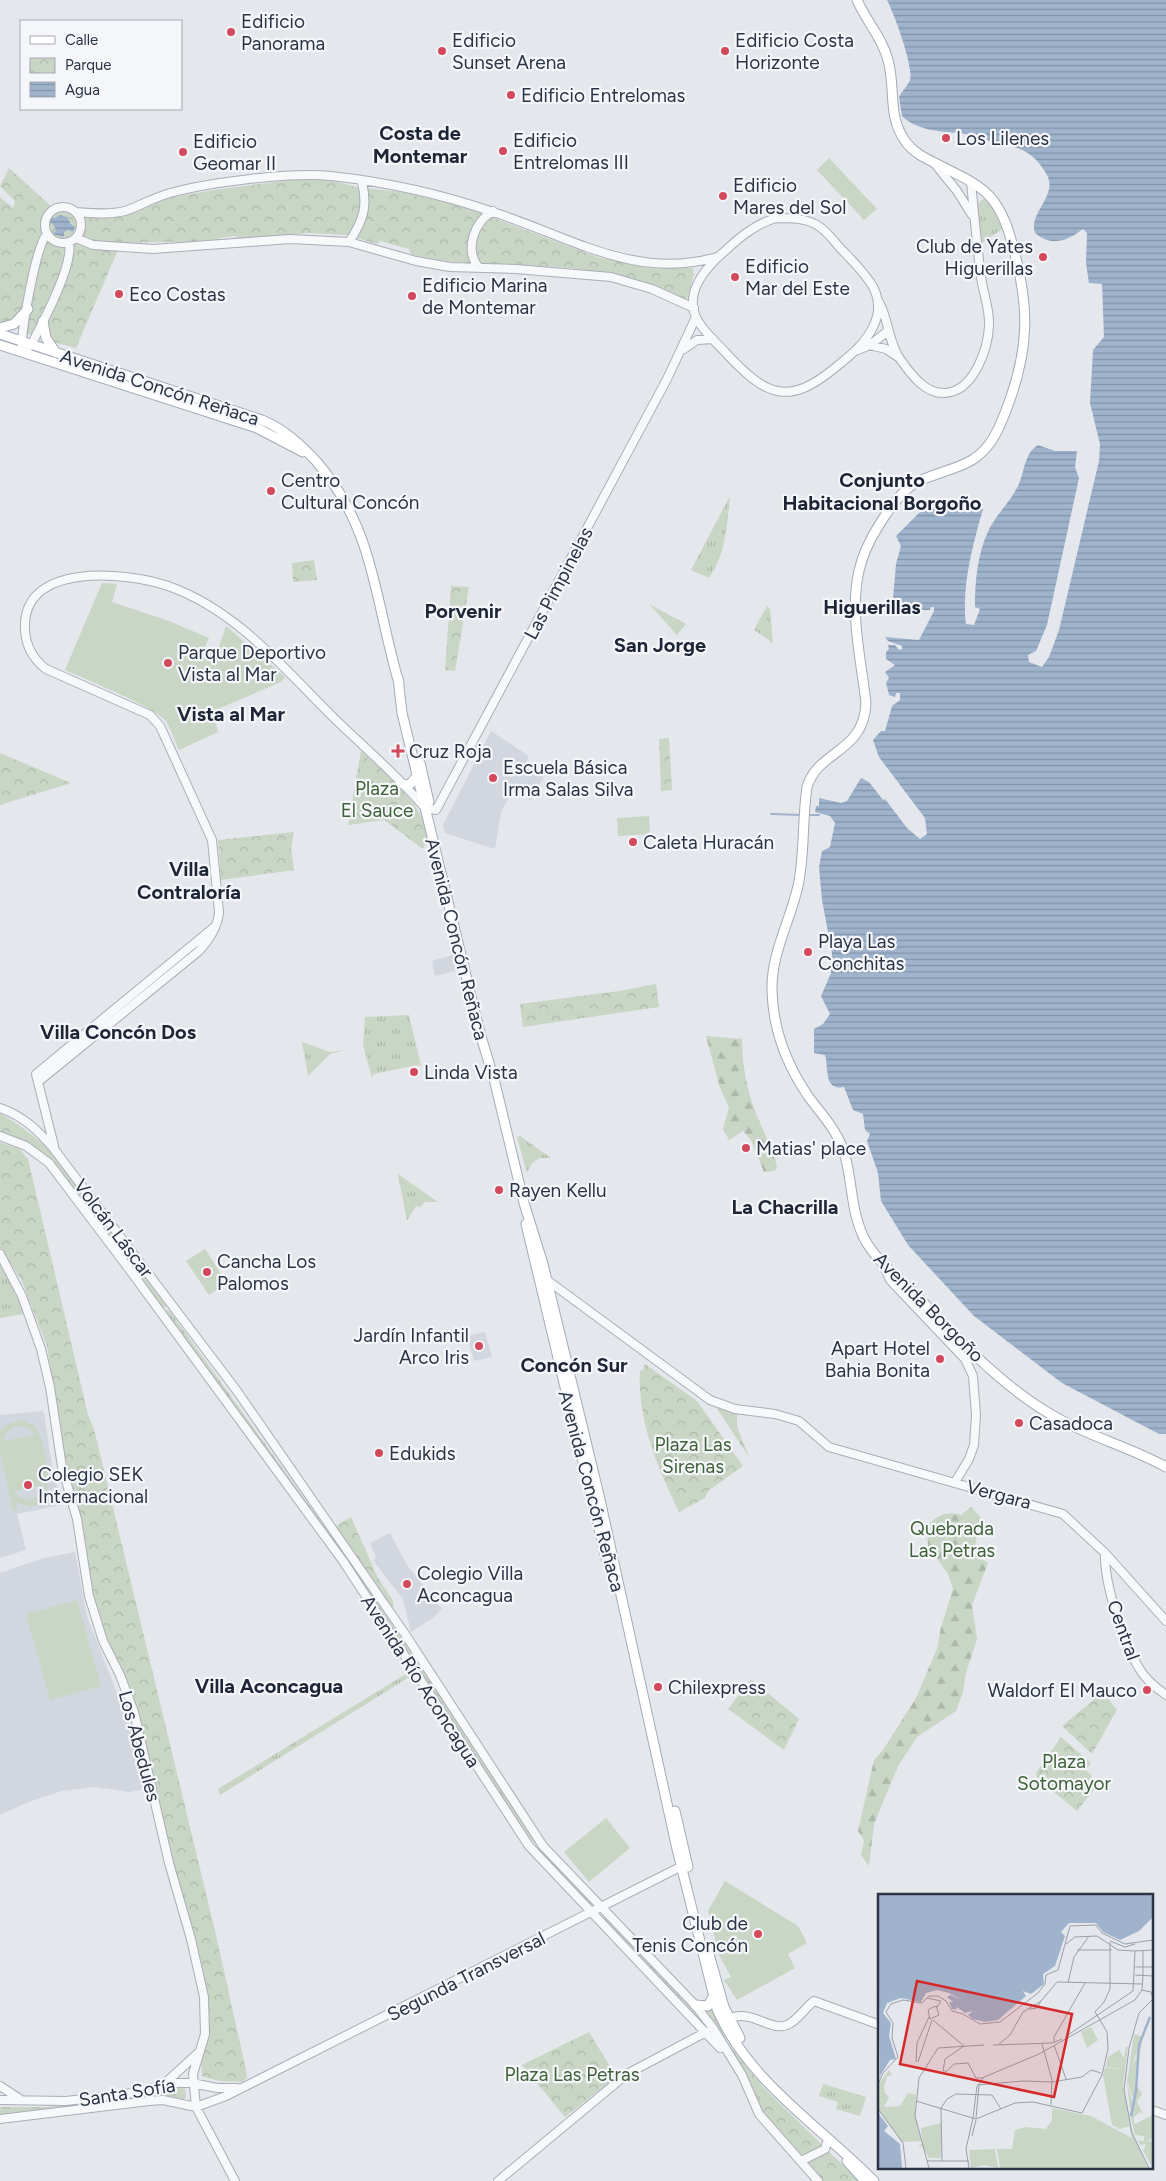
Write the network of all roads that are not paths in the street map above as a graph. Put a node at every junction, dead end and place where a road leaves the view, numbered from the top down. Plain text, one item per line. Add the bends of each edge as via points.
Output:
1 (857, 0) edge
2 (933, 162) junction
3 (969, 181) junction
4 (362, 182) junction
5 (957, 192) junction
6 (989, 194) junction
7 (963, 200) junction
8 (973, 200) junction
9 (493, 211) junction
10 (76, 212) junction
11 (973, 217) junction
12 (47, 234) junction
13 (72, 240) junction
14 (348, 242) junction
15 (717, 257) junction
16 (479, 268) junction
17 (878, 301) junction
18 (28, 309) junction
19 (695, 312) junction
20 (43, 322) junction
21 (0, 328) edge
22 (888, 331) junction
23 (0, 334) edge
24 (713, 339) junction
25 (21, 341) junction
26 (0, 345) edge
27 (32, 345) junction
28 (870, 345) junction
29 (858, 350) junction
30 (22, 352) junction
31 (680, 352) junction
32 (56, 353) junction
33 (899, 358) junction
34 (312, 456) junction
35 (398, 678) junction
36 (417, 776) junction
37 (400, 782) junction
38 (428, 809) junction
39 (0, 1108) edge
40 (0, 1136) edge
41 (54, 1149) junction
42 (524, 1203) junction
43 (0, 1254) edge
44 (882, 1262) junction
45 (547, 1280) junction
46 (174, 1308) joint
47 (160, 1310) joint
48 (1166, 1467) edge
49 (955, 1482) junction
50 (1105, 1553) junction
51 (622, 1604) junction
52 (1166, 1622) edge
53 (1166, 1695) edge
54 (684, 1865) junction
55 (602, 1907) junction
56 (593, 1912) junction
57 (713, 1997) junction
58 (695, 2005) junction
59 (726, 2021) junction
60 (878, 2024) edge
61 (709, 2030) junction
62 (199, 2053) junction
63 (192, 2083) junction
64 (0, 2086) edge
65 (162, 2086) junction
66 (244, 2087) junction
67 (0, 2100) edge
68 (24, 2100) junction
69 (196, 2107) junction
70 (1154, 2111) edge
71 (1166, 2115) edge
72 (0, 2119) edge
73 (826, 2143) junction
74 (840, 2151) junction
75 (801, 2161) junction
76 (235, 2181) edge
77 (498, 2181) edge
78 (818, 2181) edge
79 (865, 2181) edge
80 (874, 2181) edge

1 - 2 main road, Avenida Borgoño via 878,34 888,59 891,105 897,126 912,148
2 - 3 main road, Avenida Borgoño
2 - 5 street
3 - 5 street via 958,184
3 - 6 main road, Avenida Borgoño
3 - 8 street
4 - 9 street via 414,190
4 - 10 street via 330,176 289,176 183,190 124,211
4 - 14 street via 366,202 364,214
5 - 7 street
6 - 8 street
6 - 44 main road, Avenida Borgoño via 1000,206 1006,222 1024,297 1025,344 1017,382 990,444 971,461 912,485 887,515 861,562 855,592 865,716 854,738 813,775 807,787 798,884 774,965 772,992 781,1040 793,1071 842,1147 860,1229
7 - 8 street
7 - 11 street
8 - 11 street
9 - 15 street via 590,250 630,260 681,265
9 - 16 street via 480,223 474,235 472,254
10 - 12 street via 66,207 50,212 45,222
10 - 13 street via 81,222
11 - 33 street via 989,324 986,343 972,376 958,389 929,390 914,378
12 - 13 street via 54,241
12 - 18 street via 41,243
13 - 14 street via 93,245 153,249 290,238
13 - 20 street via 70,256
14 - 16 street via 430,264
15 - 17 street, Las Pimpinelas via 761,222 776,218 804,220 819,226 869,279
15 - 19 street, Las Pimpinelas via 696,284
16 - 19 street via 611,277 652,289
17 - 22 street
17 - 29 street via 874,325
18 - 21 main road via 14,324
18 - 25 street
19 - 24 street
19 - 31 street, Las Pimpinelas
20 - 27 street
20 - 32 main road via 46,338
22 - 28 street
22 - 33 street
23 - 25 main road, Avenida Concón Reñaca
24 - 29 street via 752,380 780,392 812,385
24 - 31 street via 697,340
25 - 27 main road, Avenida Concón Reñaca
25 - 30 street
26 - 30 main road, Avenida Concón Reñaca
27 - 30 street
27 - 32 main road, Avenida Concón Reñaca
28 - 29 street
28 - 33 street via 886,349
30 - 34 main road, Avenida Concón Reñaca via 257,428
31 - 38 street, Las Pimpinelas via 445,795 436,810
32 - 34 main road, Avenida Concón Reñaca via 262,420 290,436
34 - 35 main road, Avenida Concón Reñaca via 338,488 358,525
35 - 36 main road, Avenida Concón Reñaca via 402,714
35 - 38 main road, Avenida Concón Reñaca
36 - 37 main road via 410,784
36 - 38 main road, Avenida Concón Reñaca
37 - 38 street
37 - 41 street via 244,631 209,605 167,586 106,574 70,579 40,593 25,622 27,644 34,658 46,669 156,721 210,834 219,905 217,923 196,943 37,1078
38 - 42 main road, Avenida Concón Reñaca via 482,1042
39 - 41 street, Volcán Láscar via 32,1125
40 - 47 street, Volcán Láscar via 35,1152 49,1163
41 - 46 street, Volcán Láscar
42 - 45 main road, Avenida Concón Reñaca
42 - 51 main road, Avenida Concón Reñaca via 532,1250 605,1554
43 - 62 street, Los Abedules via 22,1296 41,1349 62,1468 78,1518 89,1596 103,1640 131,1702 169,1863 191,1939 206,2012 206,2034
44 - 48 main road, Avenida Borgoño via 960,1341 1027,1398 1083,1431
44 - 49 street via 890,1280 965,1359 973,1376 974,1445 970,1459
45 - 49 street, Vergara via 710,1400 735,1409 799,1421 829,1447
45 - 51 main road, Avenida Concón Reñaca
46 - 55 street, Avenida Río Aconcagua via 237,1391 352,1556 543,1846
47 - 56 street, Avenida Río Aconcagua via 343,1561 518,1830
49 - 50 street, Vergara via 1063,1514
50 - 52 street, Vergara
50 - 53 street, Central via 1108,1585 1128,1646 1139,1668
51 - 54 main road, Avenida Concón Reñaca via 658,1737
54 - 55 street, Segunda Transversal
54 - 57 main road, Avenida Concón Reñaca
54 - 59 main road, Avenida Concón Reñaca
55 - 56 street, Segunda Transversal
55 - 58 street, Avenida Río Aconcagua
56 - 61 street, Avenida Río Aconcagua
56 - 66 street, Segunda Transversal
57 - 58 main road via 708,2006
57 - 59 main road, Avenida Concón Reñaca
58 - 61 street, Avenida Río Aconcagua
59 - 60 street via 746,2016 783,2026 790,2024 814,2002
59 - 73 main road via 761,2073
61 - 75 street via 734,2064 759,2114
61 - 77 street via 627,2074
62 - 63 street, Los Abedules
62 - 65 street
63 - 65 street, Santa Sofía
63 - 66 street, Santa Sofía via 217,2088
63 - 69 street, Los Abedules
64 - 68 street
65 - 68 street, Santa Sofía via 66,2101
66 - 69 street, Santa Sofía
67 - 68 street, Santa Sofía
69 - 72 street, Santa Sofía via 163,2100
69 - 76 street, Los Abedules
70 - 71 street
73 - 74 main road
73 - 75 street via 818,2154
74 - 79 main road
74 - 80 main road
75 - 78 street

